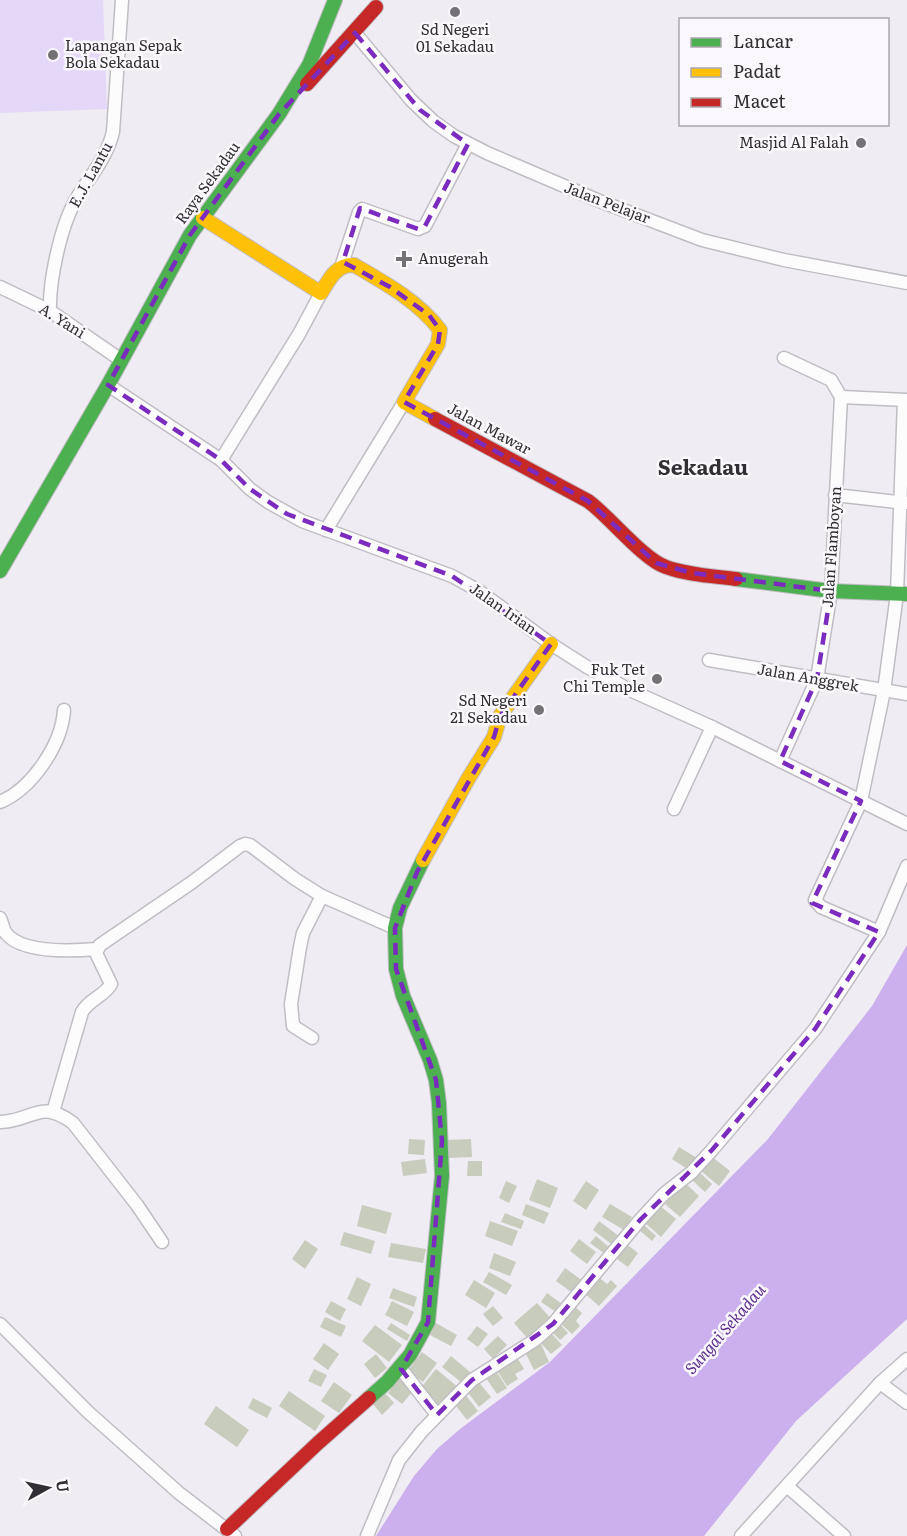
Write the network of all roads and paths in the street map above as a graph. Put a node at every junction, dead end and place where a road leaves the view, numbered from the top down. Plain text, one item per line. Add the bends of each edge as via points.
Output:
1 (122, 0) edge
2 (344, 4) edge
3 (381, 4) edge
4 (356, 33) junction
5 (279, 114) junction
6 (468, 144) junction
7 (203, 218) junction
8 (342, 264) junction
9 (907, 283) edge
10 (0, 286) edge
11 (321, 293) junction
12 (50, 311) junction
13 (784, 358) dead end
14 (121, 360) junction
15 (108, 385) junction
16 (841, 397) junction
17 (905, 400) edge
18 (404, 402) junction
19 (221, 460) junction
20 (835, 495) junction
21 (903, 502) edge
22 (326, 530) junction
23 (0, 571) edge
24 (831, 591) junction
25 (902, 594) edge
26 (551, 644) junction
27 (709, 660) dead end
28 (817, 679) junction
29 (884, 692) junction
30 (907, 694) edge
31 (64, 710) dead end
32 (712, 727) junction
33 (780, 761) junction
34 (861, 801) junction
35 (0, 802) edge
36 (674, 809) dead end
37 (907, 824) edge
38 (907, 866) edge
39 (322, 896) junction
40 (0, 918) edge
41 (395, 928) junction
42 (879, 932) junction
43 (97, 950) junction
44 (312, 1038) dead end
45 (53, 1112) junction
46 (0, 1122) edge
47 (162, 1242) dead end
48 (0, 1324) edge
49 (907, 1359) edge
50 (401, 1369) junction
51 (879, 1383) junction
52 (907, 1403) edge
53 (437, 1415) junction
54 (788, 1487) junction
55 (231, 1532) edge
56 (367, 1536) edge
57 (741, 1536) edge
58 (844, 1536) edge

1 - 12 street, E.J. Lantu via 113,132 99,165 71,209 50,291
2 - 3 main road via 369,10
2 - 5 main road, Raya Sekadau
3 - 4 main road
4 - 5 main road
4 - 6 street, Jalan Pelajar via 420,110
5 - 7 main road, Raya Sekadau
6 - 8 street via 424,226 418,229 362,209
6 - 9 street, Jalan Pelajar via 702,240 784,261
7 - 11 main road
7 - 14 main road, Raya Sekadau
8 - 11 main road
8 - 18 main road via 354,265 390,287 429,315 440,330 438,344
10 - 12 street, A. Yani
11 - 19 street
12 - 14 street, A. Yani
13 - 16 street via 831,380
14 - 15 main road, Raya Sekadau
15 - 19 street, Jalan Irian
15 - 23 main road, Raya Sekadau
16 - 17 street
16 - 20 street, Jalan Flamboyan
17 - 21 street
18 - 22 street
18 - 24 main road, Jalan Mawar via 588,501 656,563 692,573
19 - 22 street, Jalan Irian via 268,502
20 - 21 street
20 - 24 street, Jalan Flamboyan
21 - 25 street
22 - 26 street, Jalan Irian via 452,576
24 - 25 main road, Jalan Mawar
24 - 28 street, Jalan Flamboyan
25 - 29 street
26 - 32 street, Jalan Irian via 632,691
26 - 41 main road via 500,716 494,737 417,872
27 - 28 street, Jalan Anggrek
28 - 29 street, Jalan Anggrek
28 - 33 street, Jalan Flamboyan
29 - 30 street, Jalan Anggrek
29 - 34 street
31 - 35 street via 52,748 30,783
32 - 33 street, Jalan Irian
32 - 36 street
33 - 34 street, Jalan Irian
34 - 37 street, Jalan Irian
34 - 42 street via 815,900 821,907
38 - 42 street
39 - 41 street
39 - 43 street via 245,844
39 - 44 street via 302,939 291,1004 293,1026
40 - 43 street via 6,933 24,945 65,952
41 - 50 main road via 396,969 436,1080 442,1141 428,1322 423,1338
42 - 53 street via 815,1029 719,1143 640,1220 553,1324 472,1380
43 - 45 street via 111,984 82,1012
45 - 46 street via 38,1111 20,1120
45 - 47 street via 80,1130
48 - 55 street via 104,1427 179,1493
49 - 51 street
50 - 53 street
50 - 55 main road via 331,1431
51 - 52 street
51 - 54 street
53 - 56 street via 399,1460
54 - 57 street
54 - 58 street

